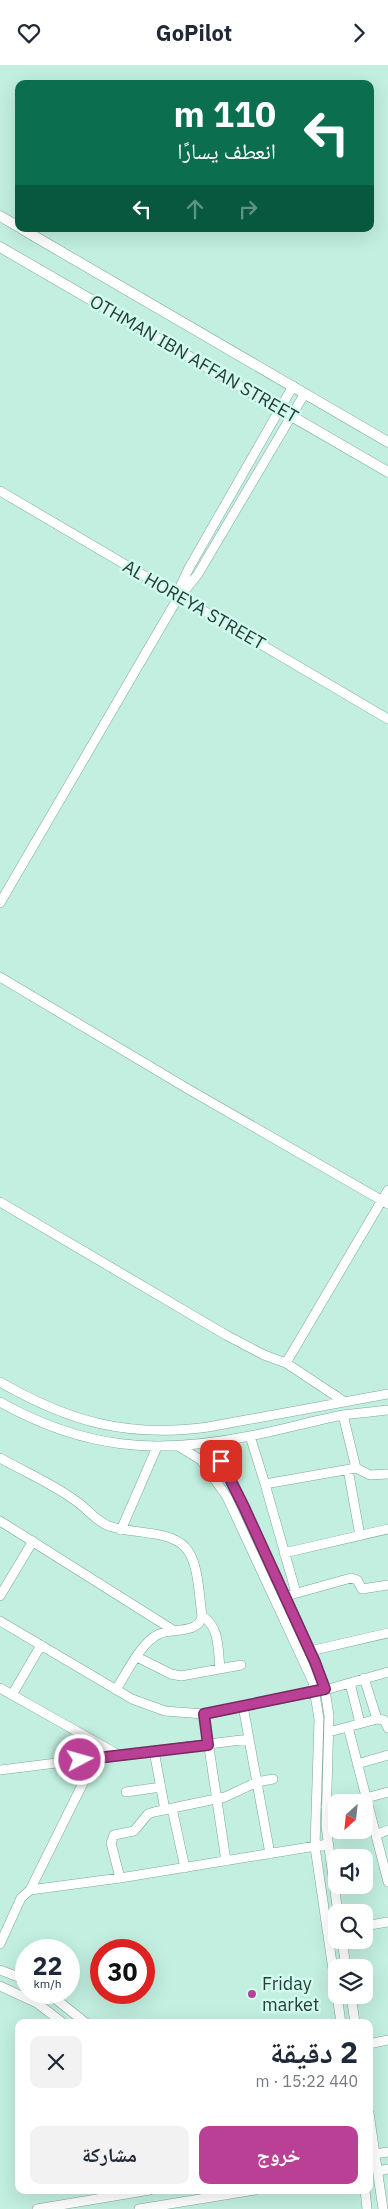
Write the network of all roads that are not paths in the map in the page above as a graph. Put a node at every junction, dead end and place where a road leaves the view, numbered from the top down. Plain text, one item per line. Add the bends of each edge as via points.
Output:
1 (0, 216) edge
2 (15, 225) edge
3 (27, 232) edge
4 (0, 247) edge
5 (293, 386) junction
6 (305, 393) junction
7 (280, 409) junction
8 (292, 415) junction
9 (388, 442) edge
10 (388, 472) edge
11 (0, 491) edge
12 (179, 596) junction
13 (388, 719) edge
14 (0, 903) edge
15 (0, 977) edge
16 (388, 1190) edge
17 (0, 1202) edge
18 (385, 1202) edge
19 (286, 1363) junction
20 (0, 1382) edge
21 (388, 1394) edge
22 (378, 1396) junction
23 (0, 1402) edge
24 (345, 1402) junction
25 (385, 1410) edge
26 (343, 1415) junction
27 (250, 1436) junction
28 (223, 1441) junction
29 (178, 1446) junction
30 (157, 1447) junction
31 (0, 1458) edge
32 (352, 1469) junction
33 (388, 1474) edge
34 (265, 1484) junction
35 (0, 1521) edge
36 (121, 1529) junction
37 (388, 1529) edge
38 (360, 1536) junction
39 (33, 1541) junction
40 (284, 1553) junction
41 (388, 1585) edge
42 (296, 1593) junction
43 (0, 1595) edge
44 (285, 1597) junction
45 (202, 1616) junction
46 (0, 1621) edge
47 (173, 1630) junction
48 (388, 1633) edge
49 (42, 1645) junction
50 (310, 1651) junction
51 (137, 1657) junction
52 (241, 1665) dead end
53 (220, 1669) junction
54 (388, 1672) edge
55 (364, 1678) junction
56 (350, 1683) junction
57 (0, 1688) edge
58 (325, 1689) junction
59 (116, 1690) junction
60 (315, 1691) junction
61 (12, 1695) junction
62 (243, 1706) junction
63 (204, 1714) junction
64 (377, 1719) junction
65 (360, 1723) junction
66 (348, 1727) junction
67 (388, 1728) edge
68 (329, 1732) junction
69 (249, 1739) junction
70 (208, 1745) junction
71 (154, 1751) junction
72 (120, 1755) junction
73 (388, 1755) edge
74 (95, 1759) junction
75 (357, 1764) junction
76 (0, 1770) edge
77 (273, 1779) dead end
78 (257, 1782) junction
79 (161, 1787) junction
80 (126, 1792) dead end
81 (388, 1792) edge
82 (365, 1794) edge
83 (373, 1796) edge
84 (217, 1799) junction
85 (326, 1807) joint
86 (168, 1809) junction
87 (373, 1824) edge
88 (388, 1831) edge
89 (376, 1835) junction
90 (328, 1845) junction
91 (315, 1847) junction
92 (270, 1854) junction
93 (226, 1861) junction
94 (185, 1868) junction
95 (120, 1879) junction
96 (388, 1883) edge
97 (30, 1890) junction
98 (337, 1904) edge
99 (388, 1922) edge
100 (373, 1924) edge
101 (0, 1944) edge
102 (331, 1959) edge
103 (0, 1970) edge
104 (15, 1976) edge
105 (0, 1986) edge
106 (62, 2004) edge
107 (338, 2004) edge
108 (352, 2004) edge
109 (58, 2019) edge
110 (81, 2019) edge
111 (340, 2019) edge
112 (354, 2019) edge
113 (388, 2040) edge
114 (373, 2042) edge
115 (373, 2140) edge
116 (388, 2152) edge
117 (375, 2154) junction
118 (388, 2169) edge
119 (378, 2171) junction
120 (125, 2194) edge
121 (365, 2194) edge
122 (200, 2195) edge
123 (51, 2208) edge
124 (37, 2209) edge
125 (139, 2209) edge
126 (366, 2209) edge
127 (384, 2209) edge

1 - 2 main road, OTHMAN IBN AFFAN STREET
3 - 5 main road, OTHMAN IBN AFFAN STREET
4 - 7 main road, OTHMAN IBN AFFAN STREET
5 - 6 main road, OTHMAN IBN AFFAN STREET
5 - 7 street
6 - 8 street
6 - 9 main road, OTHMAN IBN AFFAN STREET
7 - 8 main road, OTHMAN IBN AFFAN STREET
7 - 12 street via 189,568
8 - 10 main road, OTHMAN IBN AFFAN STREET
8 - 12 street via 198,574
11 - 12 street, AL HOREYA STREET
12 - 13 street, AL HOREYA STREET
12 - 14 street
15 - 18 street
16 - 18 street
17 - 19 street via 226,1335
18 - 19 street
19 - 24 street
20 - 24 street via 66,1415 143,1431 201,1428
21 - 22 street
22 - 24 street
22 - 25 street via 382,1397
23 - 30 street via 70,1433
25 - 26 street
26 - 27 street
26 - 32 street
27 - 28 street
27 - 34 street
28 - 29 street
28 - 44 street via 221,1461
29 - 30 street
29 - 60 street via 201,1460 227,1497
30 - 36 street
31 - 36 street via 77,1501 100,1522
32 - 33 street via 370,1475
32 - 34 street
32 - 38 street
34 - 40 street
35 - 39 street
36 - 45 street via 168,1537 185,1547 194,1563
37 - 38 street
38 - 40 street
39 - 43 street
39 - 47 street
40 - 42 street
41 - 42 street via 362,1589 351,1578
42 - 44 street
44 - 50 street
45 - 47 street via 196,1627
45 - 53 street via 213,1625
46 - 49 street
47 - 51 street via 156,1635
48 - 50 street
49 - 59 street
49 - 61 street
50 - 58 street
51 - 53 street via 176,1675
51 - 59 street
52 - 53 street
54 - 55 street
55 - 56 street
55 - 64 street
56 - 58 street
56 - 65 street
57 - 61 street
58 - 60 street
58 - 68 street
59 - 63 street via 165,1711
60 - 62 street
60 - 91 street via 319,1719
61 - 72 street
62 - 63 street
62 - 69 street
63 - 70 street
64 - 65 street
64 - 67 street via 384,1720
65 - 66 street
66 - 68 street
66 - 75 street
68 - 85 street
69 - 70 street
69 - 78 street
70 - 71 street
70 - 84 street
71 - 72 street
71 - 79 street
72 - 74 street
73 - 75 street
74 - 76 street
74 - 97 street
75 - 82 street
77 - 78 street
78 - 84 street
78 - 92 street
79 - 80 street
79 - 86 street
81 - 83 street
84 - 86 street
84 - 93 street
85 - 90 street
86 - 94 street
86 - 95 street via 148,1814 134,1831 112,1837
87 - 89 street
88 - 89 street
89 - 96 street
90 - 91 street
90 - 98 street
91 - 92 street
91 - 102 street
92 - 93 street
93 - 94 street
94 - 95 street
95 - 97 street
97 - 101 street via 21,1898
99 - 100 street
103 - 104 street
105 - 109 street via 36,2003
106 - 110 street
107 - 111 street
108 - 112 street
113 - 114 street
115 - 117 street
116 - 117 street
117 - 119 street
118 - 119 street
119 - 127 street
120 - 123 street
121 - 126 street
122 - 125 street
123 - 124 street

